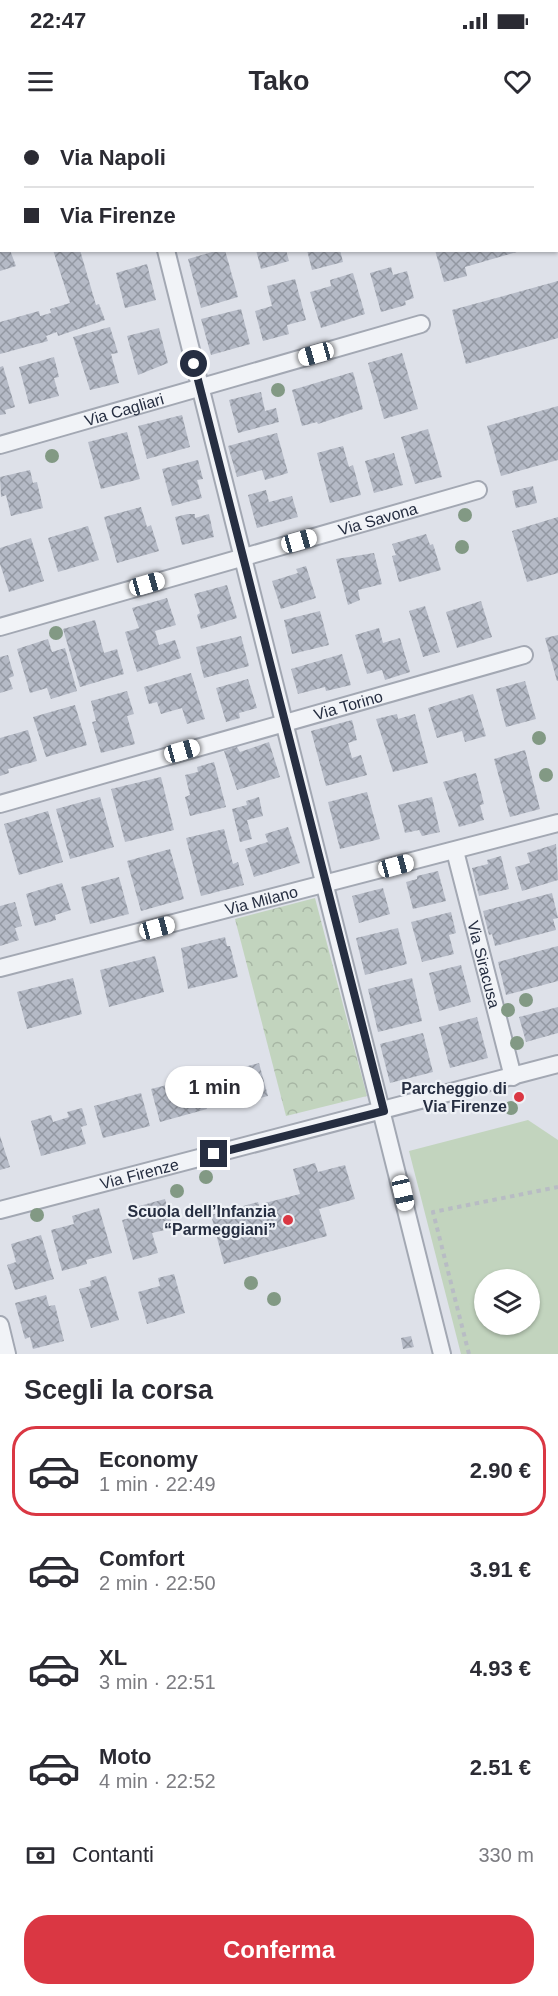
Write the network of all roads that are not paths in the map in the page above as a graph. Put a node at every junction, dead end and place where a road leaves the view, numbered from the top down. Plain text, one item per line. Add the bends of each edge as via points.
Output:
1 (166, 252) edge
2 (421, 324) dead end
3 (199, 387) junction
4 (0, 446) edge
5 (478, 490) dead end
6 (244, 557) junction
7 (0, 627) edge
8 (524, 656) dead end
9 (285, 722) junction
10 (0, 804) edge
11 (558, 824) edge
12 (455, 851) junction
13 (327, 884) junction
14 (0, 969) edge
15 (558, 1064) edge
16 (513, 1077) junction
17 (384, 1111) junction
18 (0, 1210) edge
19 (0, 1325) edge
20 (8, 1354) edge
21 (442, 1354) edge

1 - 3 street
2 - 3 street, Via Cagliari
3 - 4 street, Via Cagliari
3 - 6 street
5 - 6 street, Via Savona
6 - 7 street, Via Savona
6 - 9 street
8 - 9 street, Via Torino
9 - 10 street, Via Torino
9 - 13 street
11 - 12 street, Via Milano
12 - 13 street, Via Milano
12 - 16 street, Via Siracusa
13 - 14 street, Via Milano
13 - 17 street
15 - 16 street, Via Firenze
16 - 17 street, Via Firenze
17 - 18 street, Via Firenze
17 - 21 street
19 - 20 street

